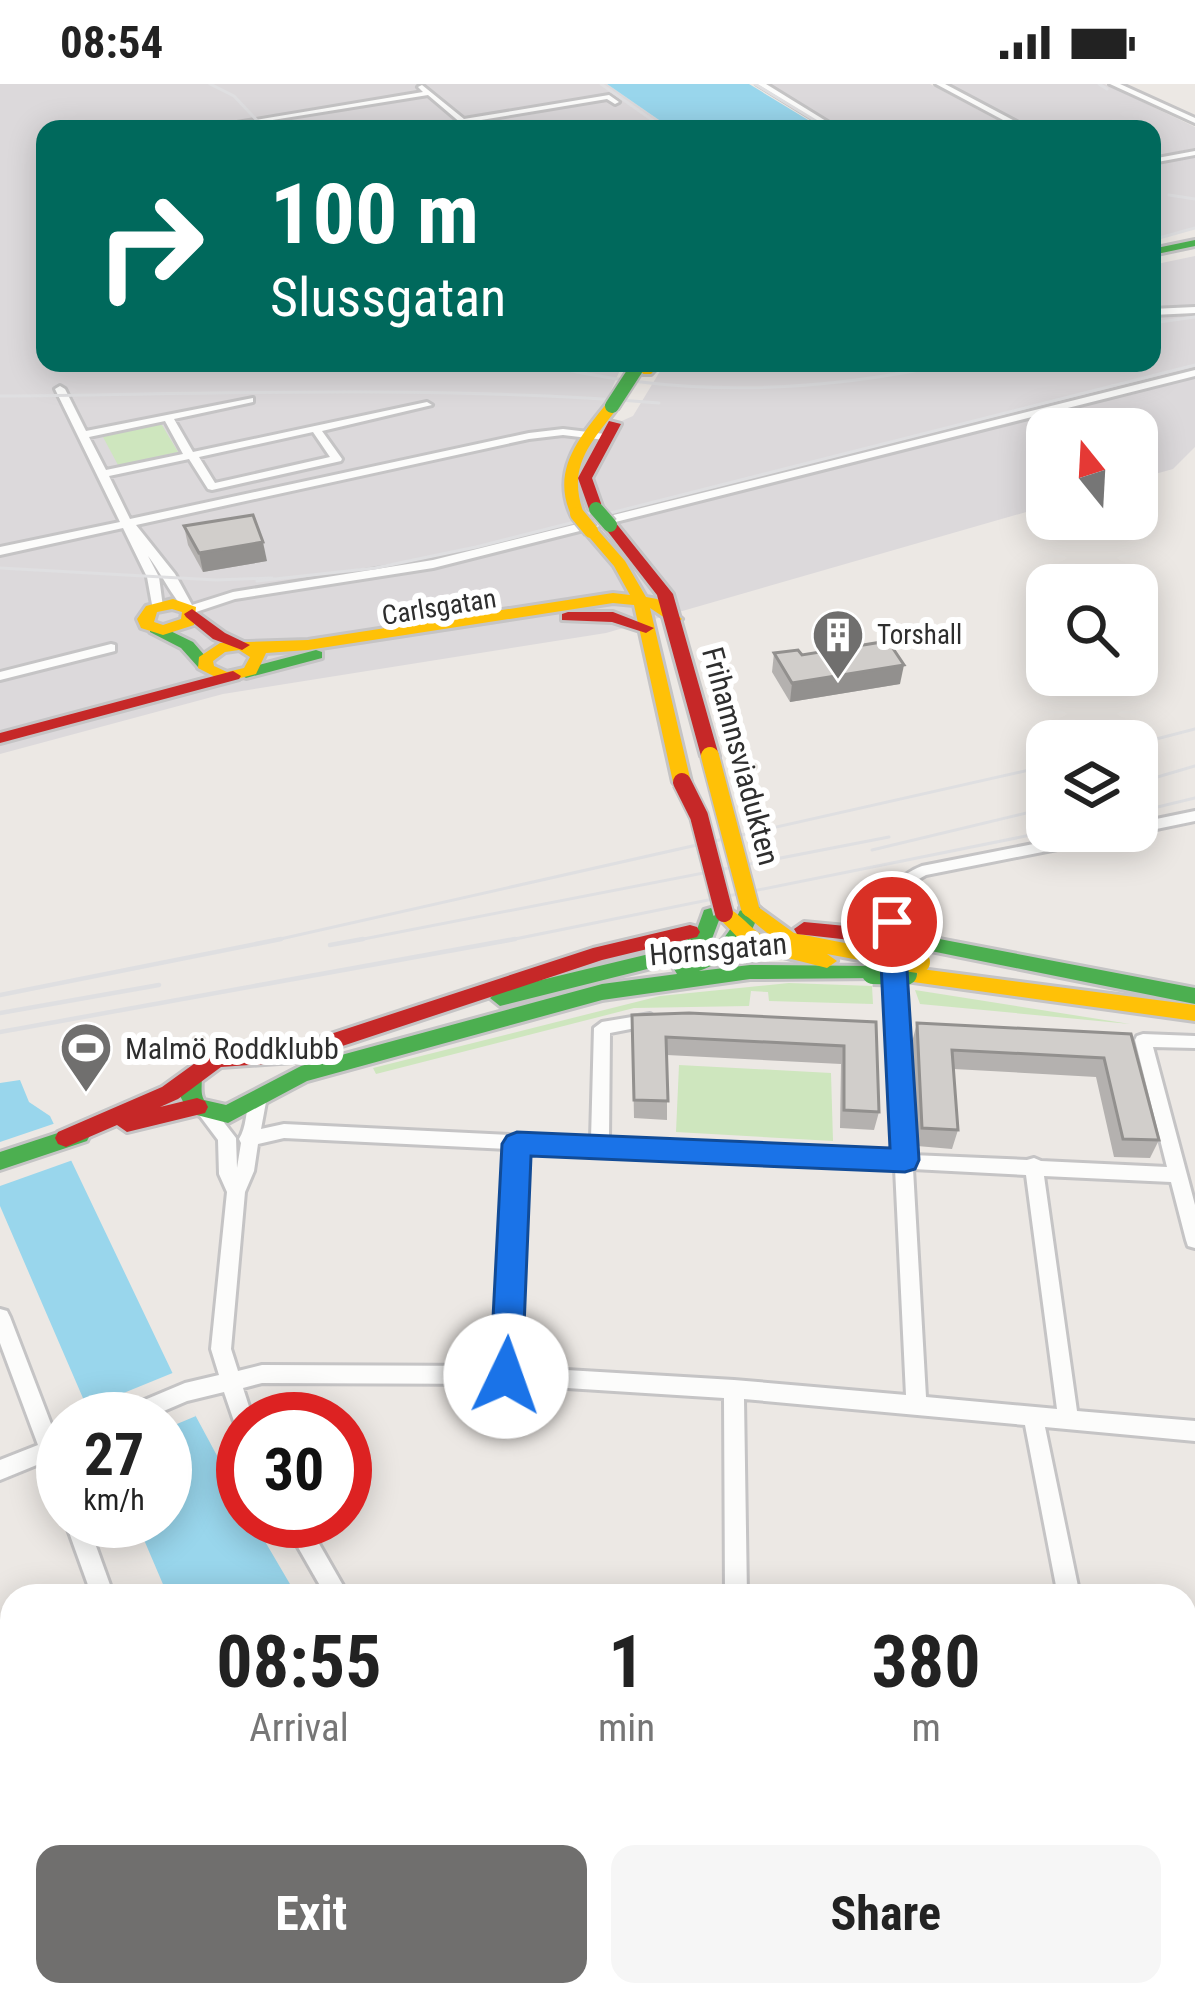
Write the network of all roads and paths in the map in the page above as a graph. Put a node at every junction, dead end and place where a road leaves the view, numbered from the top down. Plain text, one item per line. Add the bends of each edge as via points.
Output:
1 (418, 84) edge
2 (761, 84) edge
3 (940, 84) edge
4 (1114, 84) edge
5 (429, 93) junction
6 (261, 120) edge
7 (461, 120) edge
8 (498, 120) edge
9 (505, 120) edge
10 (821, 120) edge
11 (1009, 120) edge
12 (1195, 121) edge
13 (1195, 153) edge
14 (1161, 159) edge
15 (1195, 247) edge
16 (1161, 255) edge
17 (1195, 310) edge
18 (1161, 312) edge
19 (642, 372) edge
20 (1195, 373) edge
21 (60, 388) dead end
22 (249, 400) dead end
23 (427, 406) dead end
24 (167, 417) junction
25 (316, 429) junction
26 (84, 435) junction
27 (595, 439) junction
28 (192, 455) junction
29 (104, 474) junction
30 (594, 520) junction
31 (128, 522) junction
32 (0, 551) edge
33 (620, 564) junction
34 (659, 582) junction
35 (640, 599) junction
36 (218, 600) junction
37 (603, 600) junction
38 (187, 606) junction
39 (556, 617) junction
40 (156, 618) junction
41 (674, 619) junction
42 (644, 626) junction
43 (248, 647) junction
44 (112, 648) dead end
45 (205, 665) junction
46 (240, 675) junction
47 (0, 676) edge
48 (41, 727) junction
49 (0, 738) edge
50 (1195, 816) edge
51 (1158, 824) edge
52 (1026, 851) edge
53 (750, 908) junction
54 (717, 914) junction
55 (804, 929) dead end
56 (690, 932) dead end
57 (744, 936) junction
58 (873, 958) junction
59 (914, 963) junction
60 (602, 992) junction
61 (1195, 997) edge
62 (1195, 1013) edge
63 (669, 1019) edge
64 (383, 1027) junction
65 (1195, 1042) edge
66 (254, 1060) junction
67 (192, 1079) junction
68 (259, 1099) junction
69 (202, 1109) junction
70 (66, 1138) junction
71 (248, 1138) junction
72 (517, 1144) junction
73 (600, 1147) junction
74 (905, 1160) junction
75 (0, 1161) edge
76 (1034, 1165) junction
77 (1176, 1175) junction
78 (236, 1192) junction
79 (1195, 1240) edge
80 (0, 1317) edge
81 (506, 1376) junction
82 (229, 1379) junction
83 (734, 1388) junction
84 (185, 1392) edge
85 (233, 1392) edge
86 (36, 1399) edge
87 (916, 1405) junction
88 (1033, 1415) junction
89 (1068, 1418) junction
90 (1195, 1431) edge
91 (36, 1455) edge
92 (0, 1470) edge
93 (86, 1548) edge
94 (310, 1548) edge
95 (99, 1584) edge
96 (331, 1584) edge
97 (736, 1584) edge
98 (1067, 1584) edge

1 - 5 street
2 - 10 street
3 - 11 street
4 - 12 street
5 - 6 street
5 - 7 street
8 - 9 street via 615,102
13 - 14 street
15 - 16 main road
17 - 18 street
19 - 27 main road, bridge
20 - 36 street via 434,564
21 - 26 street
22 - 24 street
23 - 25 street
24 - 26 street
24 - 28 street
25 - 28 street
25 - 28 street via 337,459 212,487
26 - 29 street
27 - 30 main road via 566,477 566,493
27 - 31 street via 472,450
28 - 29 street
29 - 31 street
30 - 33 main road, Frihamnsviadukten
30 - 34 main road, Frihamnsviadukten
31 - 32 street
31 - 38 street
31 - 40 street via 153,577
33 - 35 main road, Frihamnsviadukten
33 - 37 main road via 618,586
34 - 35 main road, Carlsgatan
34 - 41 main road, Frihamnsviadukten
35 - 37 main road, Carlsgatan
35 - 39 main road, Carlsgatan
35 - 41 main road
35 - 42 main road, Frihamnsviadukten
36 - 38 street
36 - 38 street
37 - 43 main road, Carlsgatan
38 - 40 main road via 182,626
38 - 43 main road via 219,636
39 - 42 main road
39 - 46 main road, Carlsgatan via 352,647
40 - 45 main road
41 - 53 main road, Frihamnsviadukten, bridge
42 - 54 main road, Frihamnsviadukten, bridge via 682,782 699,816
43 - 45 main road, Carlsgatan via 217,649
43 - 46 main road via 259,660
44 - 47 street
45 - 46 main road via 218,676
45 - 48 main road, Carlsgatan via 182,684
46 - 48 main road, Carlsgatan
48 - 49 main road, Carlsgatan
50 - 51 street
52 - 74 street via 922,872 901,884 892,922
53 - 57 main road, Frihamnsviadukten
53 - 58 main road, Frihamnsviadukten via 784,938
54 - 57 main road, Frihamnsviadukten
54 - 64 main road via 702,941 667,959
55 - 58 main road, Hornsgatan
56 - 64 main road, Hornsgatan via 600,952
57 - 58 main road, Frihamnsviadukten via 778,952
57 - 60 main road via 712,959
58 - 59 main road, Hornsgatan, bridge
58 - 59 main road, Frihamnsviadukten, bridge
58 - 60 main road, Hornsgatan
59 - 61 main road, Hornsgatan
59 - 62 main road, Hornsgatan
60 - 68 main road, Hornsgatan via 341,1062
63 - 73 street via 602,1028
64 - 66 main road, Hornsgatan
65 - 77 street via 1143,1040
66 - 67 main road, Hornsgatan via 216,1059
66 - 68 main road via 266,1079
67 - 69 main road via 190,1094
67 - 70 main road, Hornsgatan
68 - 69 main road, Hornsgatan via 228,1114
68 - 71 street
69 - 70 main road, Hornsgatan
69 - 78 street via 227,1138
70 - 75 main road
71 - 72 street via 284,1131
71 - 78 street
72 - 73 street
72 - 81 street
73 - 74 street
74 - 76 street
74 - 87 street
76 - 77 street
76 - 89 street
77 - 79 street
78 - 82 street via 221,1349
80 - 86 street
81 - 82 street
81 - 83 street
82 - 84 street
82 - 85 street
83 - 87 street
83 - 97 street
87 - 88 street
88 - 89 street
88 - 98 street
89 - 90 street
91 - 92 street
93 - 95 street
94 - 96 street

